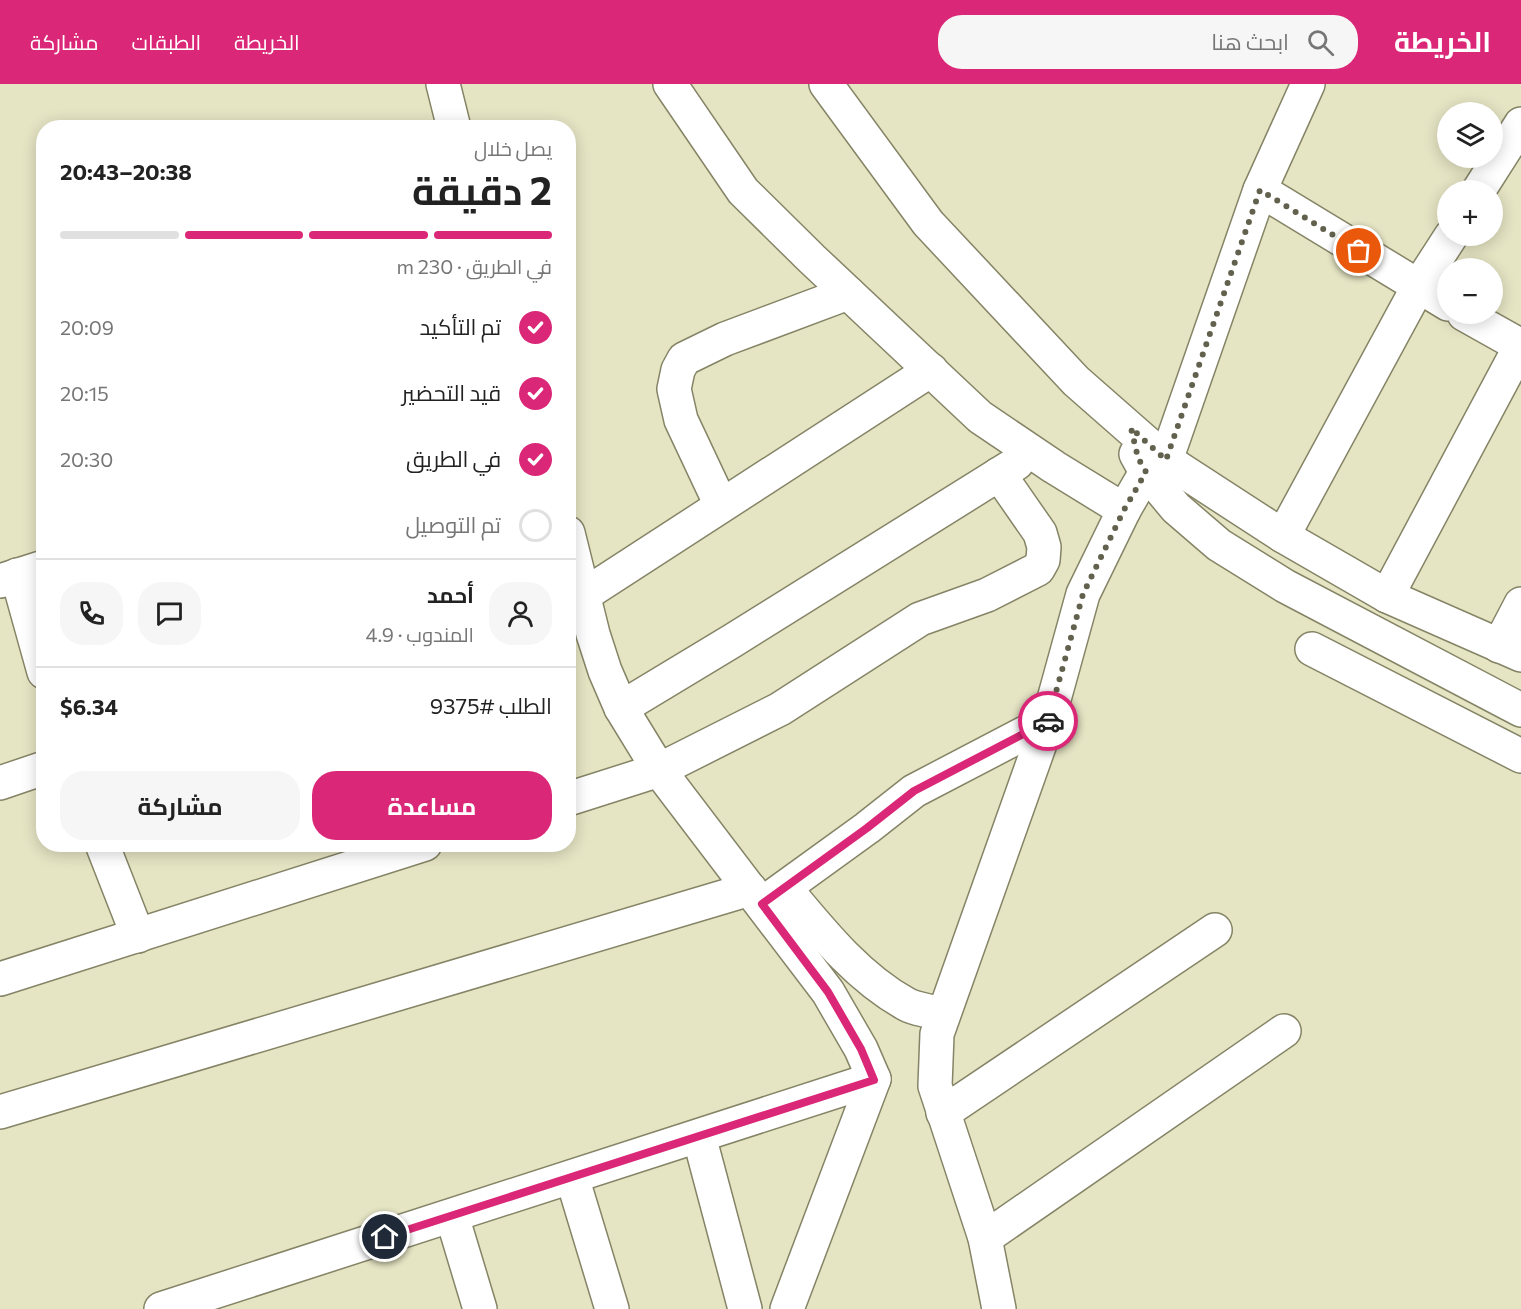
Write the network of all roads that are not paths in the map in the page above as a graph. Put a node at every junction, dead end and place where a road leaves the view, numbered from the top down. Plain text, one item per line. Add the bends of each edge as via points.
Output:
1 (443, 84) edge
2 (670, 84) edge
3 (826, 84) edge
4 (1308, 84) edge
5 (452, 120) edge
6 (1521, 124) edge
7 (1485, 180) edge
8 (1260, 190) junction
9 (1445, 246) edge
10 (1418, 288) junction
11 (848, 293) junction
12 (1437, 298) edge
13 (1482, 324) edge
14 (1521, 346) edge
15 (931, 370) junction
16 (1034, 453) junction
17 (1156, 466) junction
18 (999, 474) junction
19 (721, 505) junction
20 (1124, 510) junction
21 (1283, 536) junction
22 (1038, 569) junction
23 (20, 574) edge
24 (1083, 594) junction
25 (1388, 596) junction
26 (576, 597) edge
27 (1521, 604) edge
28 (36, 639) edge
29 (1312, 648) dead end
30 (1510, 651) edge
31 (621, 708) junction
32 (1521, 711) edge
33 (1048, 720) junction
34 (1521, 756) edge
35 (659, 770) junction
36 (36, 771) edge
37 (0, 783) edge
38 (576, 796) edge
39 (105, 852) edge
40 (400, 852) edge
41 (766, 894) junction
42 (1215, 930) dead end
43 (138, 936) junction
44 (0, 979) edge
45 (942, 1015) junction
46 (1284, 1032) dead end
47 (874, 1080) junction
48 (0, 1112) edge
49 (943, 1113) junction
50 (699, 1136) junction
51 (572, 1177) junction
52 (452, 1216) junction
53 (985, 1238) junction
54 (161, 1309) edge
55 (480, 1309) edge
56 (612, 1309) edge
57 (745, 1309) edge
58 (787, 1309) edge
59 (999, 1309) edge

1 - 5 street
2 - 11 street via 743,191
3 - 17 street via 928,223 1076,381 1131,428
4 - 8 street
6 - 7 street
8 - 10 street
8 - 17 street
9 - 10 street
10 - 12 street
10 - 21 street
11 - 15 street
11 - 19 street via 725,339 684,359 674,389 681,420
13 - 14 street
14 - 25 street
15 - 16 street via 980,417
15 - 19 street
16 - 18 street
16 - 20 street
17 - 20 street
17 - 21 street
17 - 32 street via 1176,508 1249,564
18 - 22 street via 1041,533 1043,560
18 - 31 street
19 - 26 street
20 - 24 street
21 - 25 street
22 - 24 street
22 - 35 street via 987,595 920,619 780,709
23 - 28 street
24 - 33 street
25 - 30 street
26 - 31 street
27 - 30 street
29 - 34 street
31 - 35 street
33 - 41 street via 914,791
33 - 45 street
35 - 38 street
35 - 41 street
36 - 37 street
39 - 43 street
40 - 43 street
41 - 45 street via 884,990 909,1006
41 - 47 street via 828,992
41 - 48 street
42 - 49 street
43 - 44 street
45 - 49 street via 937,1034 935,1086
46 - 53 street
47 - 50 street
47 - 58 street
49 - 53 street
50 - 51 street
50 - 57 street
51 - 52 street
51 - 56 street
52 - 54 street
52 - 55 street
53 - 59 street

